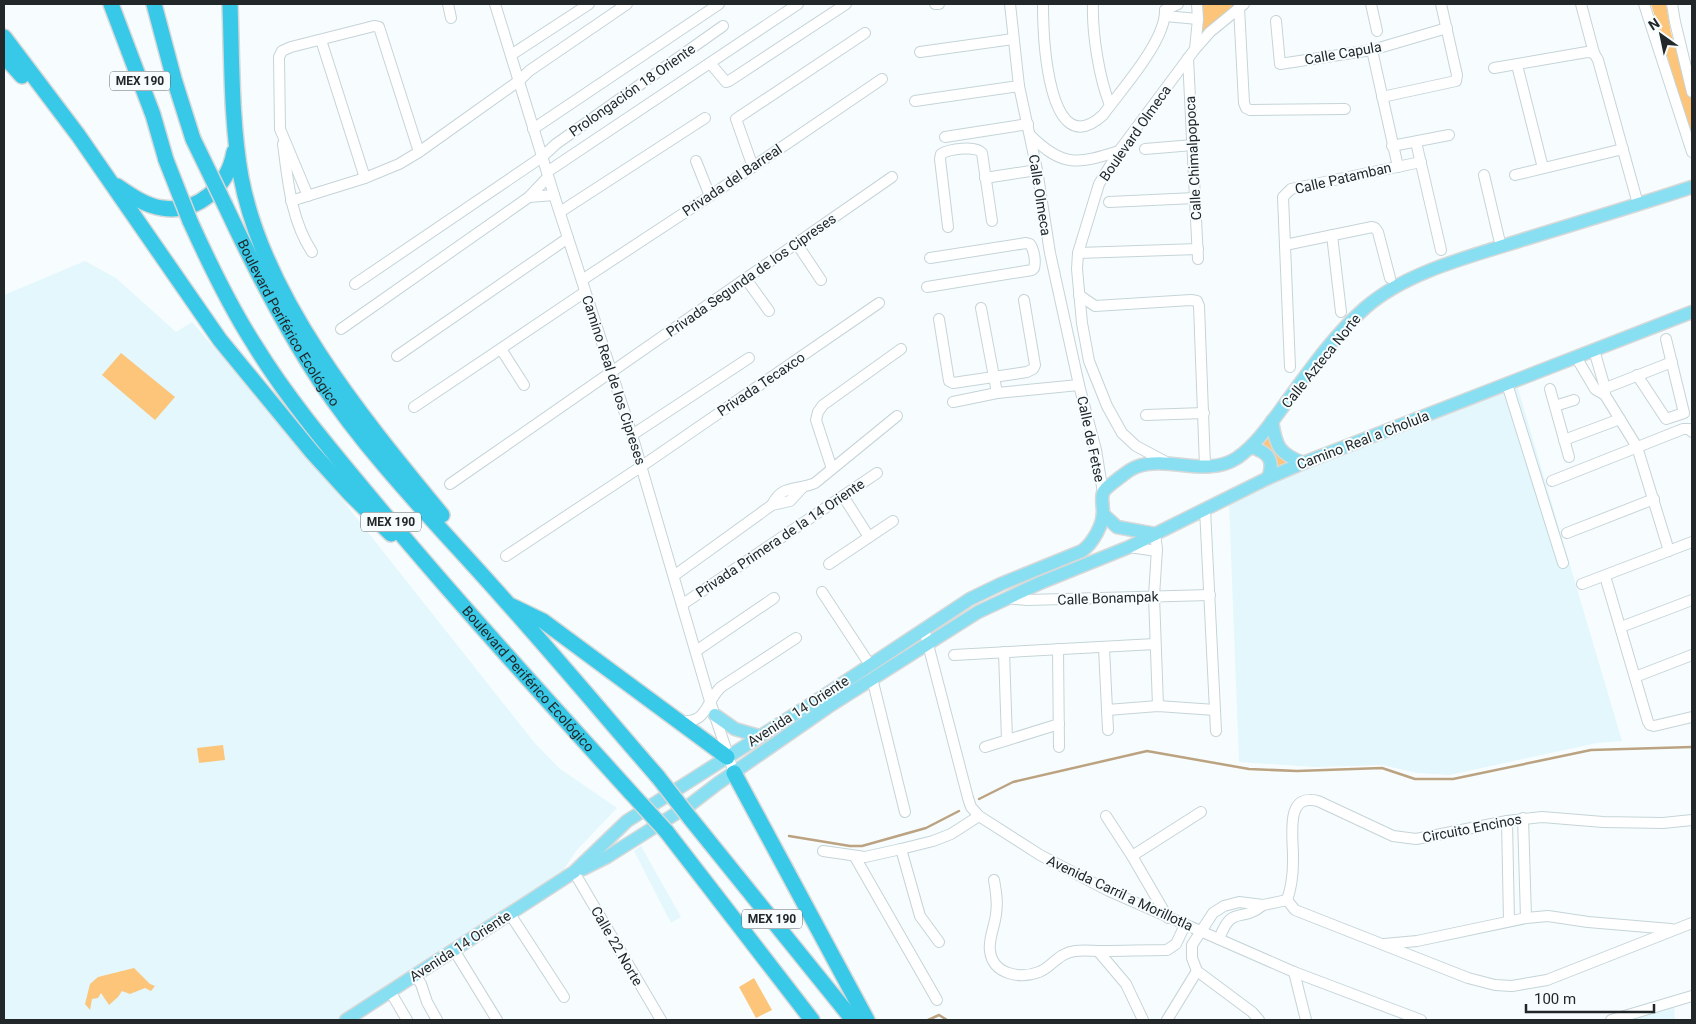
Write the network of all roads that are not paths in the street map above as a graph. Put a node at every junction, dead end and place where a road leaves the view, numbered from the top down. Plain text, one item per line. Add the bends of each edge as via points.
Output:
1 (111, 4) edge
2 (154, 4) edge
3 (230, 4) edge
4 (238, 4) edge
5 (448, 4) edge
6 (495, 4) edge
7 (589, 4) edge
8 (627, 4) edge
9 (719, 4) edge
10 (798, 4) edge
11 (846, 4) edge
12 (935, 4) edge
13 (939, 4) edge
14 (1010, 4) edge
15 (1043, 4) edge
16 (1093, 4) edge
17 (1178, 4) edge
18 (1197, 4) edge
19 (1372, 4) edge
20 (1441, 4) edge
21 (1581, 4) edge
22 (1644, 4) edge
23 (1672, 4) edge
24 (1241, 6) edge
25 (1163, 10) edge
26 (451, 18) dead end
27 (1198, 19) junction
28 (1276, 20) dead end
29 (722, 26) dead end
30 (231, 27) junction
31 (1447, 28) junction
32 (1377, 31) dead end
33 (865, 34) dead end
34 (4, 37) edge
35 (1013, 39) junction
36 (321, 40) junction
37 (1195, 49) junction
38 (1372, 50) junction
39 (920, 52) dead end
40 (1594, 53) junction
41 (511, 55) junction
42 (4, 56) edge
43 (1188, 58) junction
44 (710, 63) junction
45 (1517, 65) junction
46 (1494, 68) dead end
47 (1690, 77) edge
48 (882, 79) dead end
49 (520, 80) junction
50 (1020, 86) junction
51 (1692, 92) edge
52 (1382, 97) junction
53 (915, 101) dead end
54 (1110, 105) junction
55 (1345, 109) dead end
56 (705, 118) dead end
57 (1028, 124) junction
58 (280, 128) junction
59 (533, 129) junction
60 (78, 135) junction
61 (1030, 135) junction
62 (1449, 135) dead end
63 (945, 137) dead end
64 (236, 138) junction
65 (1416, 142) junction
66 (1192, 145) junction
67 (1392, 146) junction
68 (1145, 148) dead end
69 (1624, 149) junction
70 (1119, 151) junction
71 (419, 152) junction
72 (1692, 152) edge
73 (542, 157) junction
74 (696, 161) dead end
75 (1421, 162) junction
76 (753, 167) junction
77 (1398, 167) junction
78 (1542, 168) junction
79 (1037, 170) junction
80 (548, 174) junction
81 (1484, 175) dead end
82 (1515, 175) dead end
83 (892, 177) dead end
84 (108, 178) junction
85 (365, 178) junction
86 (985, 178) junction
87 (1692, 187) edge
88 (308, 196) junction
89 (554, 196) junction
90 (710, 196) junction
91 (529, 197) junction
92 (1195, 198) junction
93 (290, 201) junction
94 (1109, 202) dead end
95 (1638, 204) junction
96 (560, 212) junction
97 (992, 221) dead end
98 (948, 227) dead end
99 (1332, 235) junction
100 (568, 238) junction
101 (797, 244) junction
102 (1285, 245) junction
103 (1500, 247) junction
104 (1441, 250) dead end
105 (312, 252) dead end
106 (1050, 253) junction
107 (1078, 253) junction
108 (1034, 255) junction
109 (930, 258) dead end
110 (1390, 278) dead end
111 (746, 279) junction
112 (582, 280) junction
113 (821, 280) dead end
114 (355, 284) dead end
115 (928, 287) dead end
116 (585, 292) junction
117 (1079, 295) junction
118 (1024, 300) dead end
119 (879, 303) dead end
120 (981, 308) dead end
121 (769, 311) dead end
122 (1341, 312) dead end
123 (1692, 312) edge
124 (939, 319) dead end
125 (341, 329) dead end
126 (1666, 339) dead end
127 (501, 348) junction
128 (901, 349) dead end
129 (1594, 350) junction
130 (397, 356) dead end
131 (1576, 357) junction
132 (749, 358) dead end
133 (1672, 362) junction
134 (1290, 367) dead end
135 (611, 373) junction
136 (1637, 375) junction
137 (1601, 376) junction
138 (994, 377) junction
139 (1591, 381) junction
140 (1507, 384) junction
141 (524, 385) dead end
142 (1079, 385) junction
143 (1550, 389) dead end
144 (1602, 391) junction
145 (997, 393) junction
146 (1574, 400) dead end
147 (953, 402) dead end
148 (1555, 406) junction
149 (414, 407) dead end
150 (1204, 413) junction
151 (1146, 415) dead end
152 (897, 416) dead end
153 (1620, 419) junction
154 (1272, 422) junction
155 (1691, 430) edge
156 (632, 435) junction
157 (1564, 440) junction
158 (1251, 446) junction
159 (1637, 447) junction
160 (1569, 457) dead end
161 (1169, 463) junction
162 (1303, 463) junction
163 (642, 466) junction
164 (1205, 466) junction
165 (832, 469) junction
166 (877, 473) dead end
167 (1268, 478) junction
168 (1552, 481) dead end
169 (450, 484) dead end
170 (1103, 493) junction
171 (843, 496) junction
172 (1654, 499) junction
173 (1205, 509) junction
174 (1103, 514) junction
175 (893, 521) dead end
176 (1567, 533) dead end
177 (1155, 534) junction
178 (869, 537) junction
179 (1692, 542) edge
180 (1129, 546) junction
181 (1156, 551) junction
182 (1670, 551) junction
183 (506, 556) dead end
184 (1563, 563) dead end
185 (426, 564) junction
186 (829, 564) dead end
187 (674, 575) junction
188 (1605, 576) junction
189 (1038, 577) junction
190 (1582, 584) dead end
191 (822, 592) dead end
192 (1210, 595) junction
193 (1154, 596) junction
194 (774, 598) dead end
195 (1006, 598) junction
196 (505, 600) junction
197 (1692, 600) edge
198 (683, 604) junction
199 (1621, 627) junction
200 (924, 629) junction
201 (796, 638) dead end
202 (927, 643) junction
203 (1155, 644) junction
204 (1104, 648) junction
205 (1058, 649) junction
206 (696, 651) junction
207 (1004, 652) junction
208 (954, 655) dead end
209 (1692, 655) edge
210 (870, 665) junction
211 (1635, 677) junction
212 (872, 678) junction
213 (710, 701) junction
214 (825, 702) junction
215 (1158, 706) junction
216 (1107, 710) junction
217 (1215, 710) junction
218 (715, 715) junction
219 (1692, 717) edge
220 (680, 721) junction
221 (1059, 724) junction
222 (1108, 730) dead end
223 (1216, 731) dead end
224 (759, 736) junction
225 (1007, 740) junction
226 (985, 747) dead end
227 (1060, 747) dead end
228 (727, 757) junction
229 (734, 773) junction
230 (905, 812) dead end
231 (1201, 812) dead end
232 (979, 816) junction
233 (1106, 816) dead end
234 (1523, 818) junction
235 (1692, 820) edge
236 (1508, 821) junction
237 (901, 849) junction
238 (823, 851) dead end
239 (856, 856) junction
240 (1132, 856) junction
241 (574, 872) junction
242 (994, 880) dead end
243 (1287, 900) junction
244 (1263, 905) junction
245 (510, 914) junction
246 (1168, 918) junction
247 (1526, 918) junction
248 (1509, 921) junction
249 (1692, 923) edge
250 (1186, 926) junction
251 (1675, 929) junction
252 (1200, 931) junction
253 (1219, 939) junction
254 (939, 942) dead end
255 (1380, 944) junction
256 (454, 950) junction
257 (1098, 951) junction
258 (1197, 972) junction
259 (1294, 972) junction
260 (415, 975) junction
261 (390, 991) junction
262 (1692, 996) edge
263 (564, 997) dead end
264 (936, 1000) dead end
265 (810, 1019) edge
266 (346, 1020) edge
267 (407, 1020) edge
268 (436, 1020) edge
269 (497, 1020) edge
270 (661, 1020) edge
271 (853, 1020) edge
272 (867, 1020) edge
273 (1143, 1020) edge
274 (1167, 1020) edge
275 (1259, 1020) edge
276 (1306, 1020) edge
277 (1421, 1020) edge
278 (1614, 1020) edge

1 - 185 highway, Boulevard Periférico Ecológico / MEX 190, bridge via 190,220 233,308 278,380
2 - 196 highway, Boulevard Periférico Ecológico / MEX 190, bridge via 193,139 275,306 350,422
3 - 30 highway, Boulevard Periférico Ecológico
4 - 30 highway
5 - 26 street
6 - 41 street, Camino Real de los Cipreses
7 - 41 street
8 - 49 street
9 - 59 street
10 - 44 street
11 - 44 street via 729,82
12 - 13 street
14 - 35 street, Calle Olmeca
15 - 54 street via 1047,61 1054,101 1062,116 1071,124 1087,126
16 - 54 street via 1103,89
17 - 25 street
18 - 27 street
19 - 32 street
20 - 31 street
21 - 40 street
22 - 72 street
23 - 47 street
24 - 37 street, Boulevard Olmeca
24 - 55 street via 1246,108
25 - 27 street
25 - 54 street via 1158,37
27 - 37 street
28 - 38 street, Calle Capula via 1280,64
29 - 73 street, Prolongación 18 Oriente
30 - 64 highway, Boulevard Periférico Ecológico
31 - 38 street, Calle Capula
31 - 52 street via 1456,82
33 - 76 street via 736,119
34 - 60 highway, Boulevard Periférico Ecológico
35 - 39 street
35 - 50 street, Calle Olmeca
36 - 58 street via 282,51 279,57
36 - 71 street via 379,27
36 - 85 street
37 - 43 street, Boulevard Olmeca
38 - 52 street, Calle Patamban
40 - 45 street
40 - 69 street
41 - 49 street, Camino Real de los Cipreses
42 - 60 highway
43 - 66 street, Calle Chimalpopoca
43 - 70 street, Boulevard Olmeca
44 - 80 street
45 - 46 street
45 - 78 street
47 - 51 street
48 - 76 street, Privada del Barreal
49 - 59 street, Camino Real de los Cipreses
49 - 71 street
50 - 53 street
50 - 57 street, Calle Olmeca
52 - 67 street, Calle Patamban
56 - 96 street
57 - 61 street, Calle Olmeca
57 - 63 street
58 - 88 street
58 - 93 street
59 - 73 street, Camino Real de los Cipreses
60 - 84 highway, Boulevard Periférico Ecológico
61 - 70 street via 1053,155 1072,161 1085,161
61 - 79 street, Calle Olmeca
62 - 65 street
64 - 84 highway via 232,162 221,184 203,200 187,207 170,209 152,205 126,192
64 - 196 highway, Boulevard Periférico Ecológico via 241,179 254,226 268,263 289,302 347,393
65 - 67 street
65 - 75 street
66 - 68 street
66 - 92 street, Calle Chimalpopoca
67 - 77 street, Calle Patamban
69 - 78 street
69 - 95 street
70 - 107 street, Boulevard Olmeca via 1099,184
71 - 85 street
73 - 80 street, Camino Real de los Cipreses
73 - 114 street, Prolongación 18 Oriente
74 - 90 street
75 - 77 street
75 - 104 street
76 - 90 street, Privada del Barreal
77 - 102 street, Calle Patamban via 1286,193 1283,197
78 - 82 street
79 - 86 street
79 - 106 street, Calle Olmeca
80 - 89 street, Camino Real de los Cipreses
80 - 91 street
81 - 103 street
83 - 101 street, Privada Segunda de los Cipreses
84 - 185 highway, Boulevard Periférico Ecológico via 220,340 289,426 368,513
85 - 88 street
86 - 97 street
86 - 98 street via 979,149 941,154
87 - 95 main road, Calle Azteca Norte
88 - 93 street
89 - 91 street
89 - 96 street, Camino Real de los Cipreses
90 - 112 street, Privada del Barreal
91 - 125 street
92 - 94 street
92 - 107 street, Calle Chimalpopoca via 1198,254
93 - 105 street
95 - 103 main road, Calle Azteca Norte
96 - 100 street, Camino Real de los Cipreses
99 - 102 street
99 - 110 street via 1375,228
99 - 122 street
100 - 112 street, Camino Real de los Cipreses
100 - 130 street
101 - 111 street, Privada Segunda de los Cipreses
101 - 113 street
102 - 134 street, Calle Patamban
103 - 154 main road, Calle Azteca Norte via 1412,279 1386,292 1365,308 1343,329
106 - 108 street
106 - 142 street, Calle Olmeca
107 - 117 street, Boulevard Olmeca
108 - 109 street via 1030,244 1026,244
108 - 115 street via 1032,270
111 - 121 street
111 - 135 street, Privada Segunda de los Cipreses
112 - 116 street, Camino Real de los Cipreses
116 - 127 street
116 - 135 street, Camino Real de los Cipreses
117 - 150 street via 1095,306 1197,301
117 - 161 street, Boulevard Olmeca via 1089,360 1106,406 1122,433 1136,446
118 - 138 street via 1035,365 1027,372
119 - 163 street, Privada Tecaxco
120 - 138 street
123 - 129 main road, Camino Real a Cholula
124 - 138 street via 949,381
126 - 133 street
127 - 141 street
127 - 149 street
128 - 165 street via 823,405 818,412 816,420
129 - 131 main road, Camino Real a Cholula
129 - 137 street
131 - 139 street
131 - 140 main road, Camino Real a Cholula
132 - 156 street
133 - 136 street
133 - 136 street via 1684,410 1680,415 1666,420
135 - 156 street, Camino Real de los Cipreses
135 - 169 street, Privada Segunda de los Cipreses
136 - 144 street
137 - 139 street
137 - 144 street
138 - 145 street
139 - 144 street
140 - 162 main road, Camino Real a Cholula
140 - 184 street
142 - 145 street
142 - 170 street, Calle de Fetse
143 - 148 street
144 - 153 street
145 - 147 street
146 - 148 street
148 - 157 street
150 - 151 street
150 - 164 street
152 - 165 street
153 - 157 street
153 - 159 street
154 - 158 main road, Calle Azteca Norte
154 - 162 main road via 1281,450
155 - 159 street
156 - 163 street, Camino Real de los Cipreses
157 - 160 street
158 - 164 main road, Calle Azteca Norte via 1229,462
158 - 167 main road via 1262,450 1269,458 1272,468
159 - 168 street
159 - 172 street
161 - 164 main road, Calle Azteca Norte
161 - 170 main road, Calle Azteca Norte via 1136,467
162 - 167 main road, Camino Real a Cholula
163 - 183 street, Privada Tecaxco
163 - 187 street, Camino Real de los Cipreses
165 - 187 street via 815,482 782,491 772,505
166 - 171 street, Privada Primera de la 14 Oriente
167 - 173 main road, Camino Real a Cholula
170 - 174 main road
171 - 178 street
171 - 198 street, Privada Primera de la 14 Oriente
172 - 176 street
172 - 182 street
173 - 177 main road, Camino Real a Cholula
173 - 192 street
174 - 177 main road via 1117,527
174 - 189 main road via 1090,545
175 - 178 street
177 - 180 main road, Camino Real a Cholula
177 - 181 street
178 - 186 street
179 - 182 street
180 - 181 street
180 - 189 main road, Camino Real a Cholula
181 - 193 street
182 - 188 street
185 - 265 highway, Boulevard Periférico Ecológico / MEX 190, bridge via 666,831
187 - 198 street, Camino Real de los Cipreses
188 - 190 street
188 - 199 street
189 - 195 main road, Avenida 14 Oriente
189 - 200 main road, Avenida 14 Oriente via 1001,584 970,599
191 - 210 street
192 - 193 street, Calle Bonampak
192 - 217 street
193 - 195 street, Calle Bonampak
193 - 203 street
194 - 206 street
195 - 202 main road, Avenida 14 Oriente
196 - 220 highway via 543,621
196 - 271 highway, Boulevard Periférico Ecológico / MEX 190, bridge via 658,777
197 - 199 street
198 - 206 street, Camino Real de los Cipreses
199 - 211 street
200 - 202 street, Avenida Carril a Morillotla
200 - 210 main road, Avenida 14 Oriente
201 - 213 street via 721,687
202 - 212 main road, Avenida 14 Oriente
202 - 232 street, Avenida Carril a Morillotla via 968,798
203 - 204 street
203 - 215 street
204 - 205 street
204 - 216 street
205 - 207 street
205 - 221 street
206 - 213 street, Camino Real de los Cipreses
207 - 208 street
207 - 225 street
209 - 211 street
210 - 214 main road, Avenida 14 Oriente
211 - 219 street via 1650,725
212 - 214 main road, Avenida 14 Oriente
212 - 230 street
213 - 218 street, Camino Real de los Cipreses
213 - 220 street via 706,711 697,719
214 - 224 main road, Avenida 14 Oriente
214 - 229 main road, Avenida 14 Oriente
215 - 216 street
215 - 217 street
216 - 222 street
217 - 223 street
218 - 224 main road via 735,729
218 - 228 street, Camino Real de los Cipreses
220 - 228 highway
221 - 225 street
221 - 227 street
224 - 228 main road, Avenida 14 Oriente
225 - 226 street
228 - 229 street, Camino Real de los Cipreses
228 - 241 main road, Avenida 14 Oriente via 627,821
229 - 241 main road, Avenida 14 Oriente via 607,857
229 - 272 highway
231 - 240 street
232 - 237 street via 951,834
232 - 246 street, Avenida Carril a Morillotla via 1040,856
233 - 240 street
234 - 235 street, Circuito Encinos via 1542,816 1663,823
234 - 236 street, Circuito Encinos
234 - 247 street
236 - 243 street, Circuito Encinos via 1416,839 1393,836 1318,801 1303,801 1294,811 1292,822 1292,884
236 - 248 street
237 - 239 street
237 - 254 street via 920,916
238 - 239 street
239 - 264 street
240 - 246 street
241 - 245 main road, Avenida 14 Oriente
241 - 270 street, Calle 22 Norte
242 - 257 street via 997,912 990,951 1006,974 1040,972 1072,951
243 - 244 street
243 - 255 street via 1295,910
244 - 252 street via 1239,902 1224,906 1213,913
244 - 253 street via 1255,912 1231,918
245 - 256 main road, Avenida 14 Oriente
245 - 263 street
246 - 250 street, Avenida Carril a Morillotla
247 - 248 street
247 - 251 street via 1548,916
248 - 255 street via 1417,941
249 - 251 street
250 - 252 street, Avenida Carril a Morillotla
250 - 257 street via 1176,944 1167,950
251 - 255 street via 1547,980 1512,986 1468,978
252 - 253 street, Avenida Carril a Morillotla
252 - 258 street via 1192,945
253 - 259 street, Avenida Carril a Morillotla
256 - 260 main road, Avenida 14 Oriente
256 - 269 street
257 - 273 street via 1126,984
258 - 274 street
258 - 275 street
259 - 276 street
259 - 277 street, Avenida Carril a Morillotla
260 - 261 main road, Avenida 14 Oriente
260 - 268 street
261 - 266 main road, Avenida 14 Oriente
261 - 267 street
262 - 278 street

